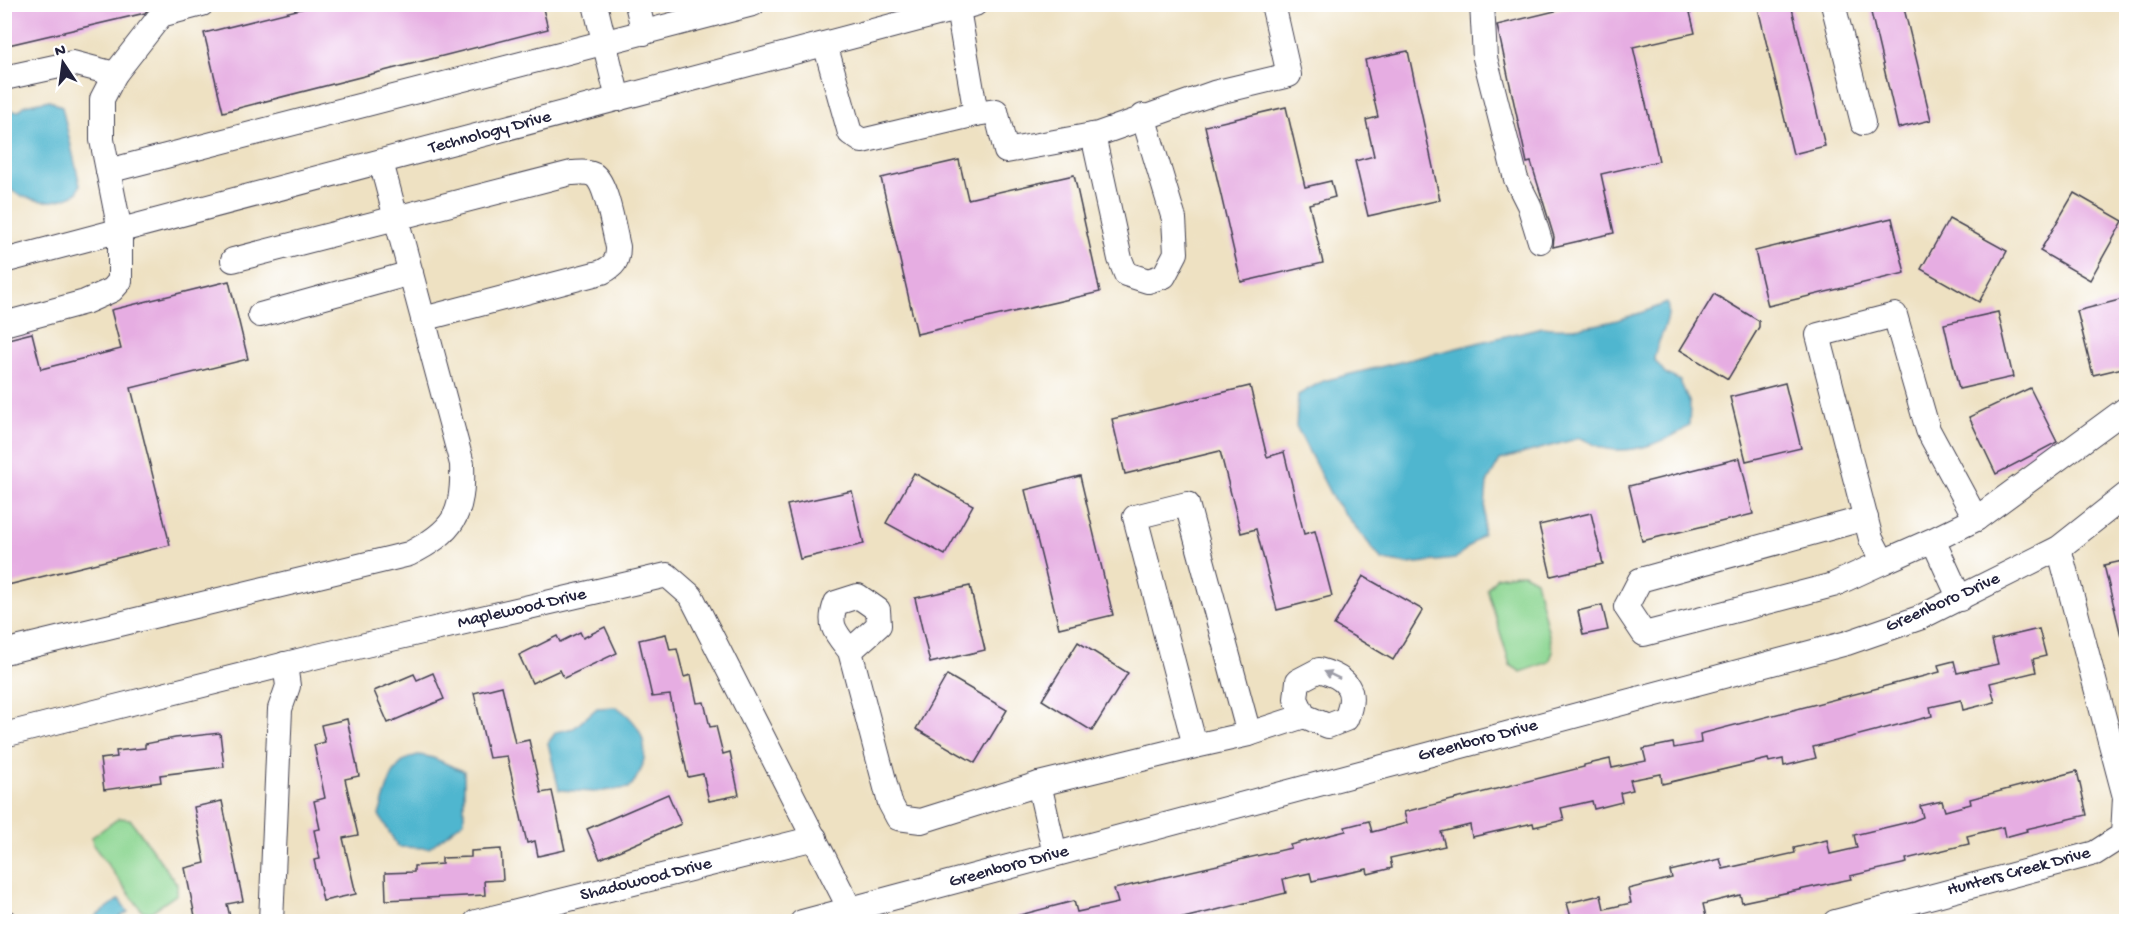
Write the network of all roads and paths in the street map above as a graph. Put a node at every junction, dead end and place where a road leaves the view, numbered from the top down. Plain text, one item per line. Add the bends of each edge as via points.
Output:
1 (201, 4) edge
2 (595, 4) edge
3 (637, 4) edge
4 (753, 4) edge
5 (1273, 4) edge
6 (1482, 4) edge
7 (1833, 4) edge
8 (967, 7) edge
9 (154, 13) edge
10 (644, 33) junction
11 (604, 43) junction
12 (825, 44) junction
13 (115, 74) junction
14 (4, 78) edge
15 (618, 99) junction
16 (976, 114) junction
17 (1143, 116) junction
18 (1863, 123) dead end
19 (1093, 135) junction
20 (381, 162) junction
21 (108, 171) junction
22 (396, 216) junction
23 (120, 231) junction
24 (1540, 241) dead end
25 (233, 260) dead end
26 (4, 261) edge
27 (411, 273) junction
28 (260, 315) dead end
29 (423, 319) junction
30 (4, 324) edge
31 (2127, 409) edge
32 (2127, 495) edge
33 (1866, 518) junction
34 (1976, 519) junction
35 (1933, 540) junction
36 (2059, 548) junction
37 (1883, 562) junction
38 (1960, 599) junction
39 (850, 651) dead end
40 (4, 652) edge
41 (285, 664) junction
42 (1304, 716) dead end
43 (1249, 734) junction
44 (4, 735) edge
45 (1195, 746) junction
46 (1039, 784) junction
47 (815, 838) junction
48 (1055, 854) junction
49 (866, 911) edge
50 (271, 921) edge
51 (476, 921) edge
52 (802, 921) edge
53 (1835, 921) edge

1 - 9 street via 161,15
2 - 11 street
3 - 10 street
4 - 10 street
5 - 17 street via 1289,75
6 - 24 street via 1485,58 1516,179
7 - 18 street
8 - 12 street, Technology Drive
8 - 16 street
9 - 13 street
10 - 11 street
11 - 15 street
11 - 21 street
12 - 15 street, Technology Drive
12 - 16 street via 850,133 862,141
13 - 14 street via 73,63
13 - 21 street via 102,99 102,140
15 - 20 street, Technology Drive
16 - 19 street via 996,111 1006,151
17 - 19 street
17 - 19 street via 1174,219 1176,253 1164,276 1148,281 1126,274
20 - 22 street
20 - 23 street, Technology Drive
21 - 23 street
22 - 25 street
22 - 27 street
22 - 29 street via 571,173 595,176 605,196 618,248 618,258 612,267
23 - 26 street, Technology Drive
23 - 30 street via 120,280 112,290 86,302
27 - 28 street
27 - 29 street
29 - 40 street via 462,464 463,490 450,528 434,541 409,554
31 - 34 street
32 - 36 street, Greenboro Drive
33 - 34 street via 1818,335 1895,315 1928,430
33 - 37 street
33 - 37 street via 1640,580 1626,607 1644,634 1833,585
34 - 35 street
35 - 37 street
35 - 38 street
36 - 38 street, Greenboro Drive
36 - 53 street, Hunters Creek Drive via 2125,797 2123,835 2095,854
38 - 48 street, Greenboro Drive via 1847,643
39 - 46 street via 890,803 898,818 921,820
41 - 44 street, Maplewood Drive
41 - 47 street, Maplewood Drive via 667,575 691,596
41 - 50 street via 288,686 280,709
42 - 43 street
43 - 45 street
43 - 45 street via 1187,504 1135,517
45 - 46 street
46 - 48 street
47 - 49 street, Maplewood Drive
47 - 51 street, Shadowood Drive
48 - 49 street, Greenboro Drive
49 - 52 street, Greenboro Drive

